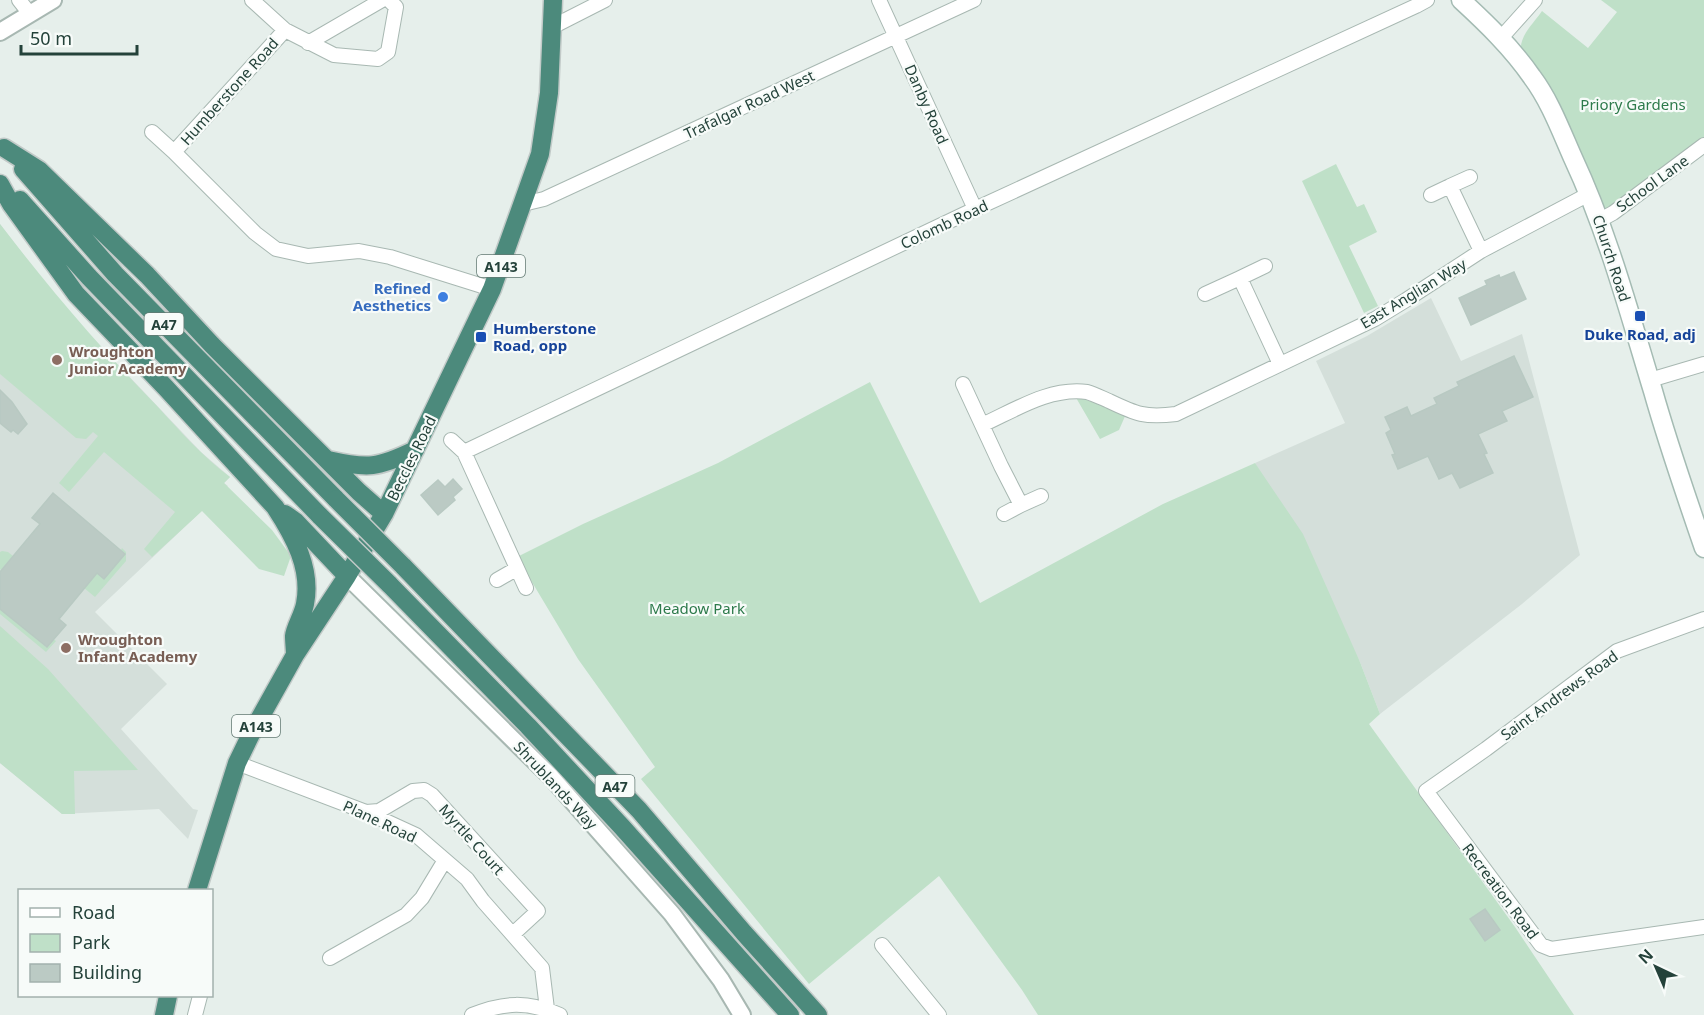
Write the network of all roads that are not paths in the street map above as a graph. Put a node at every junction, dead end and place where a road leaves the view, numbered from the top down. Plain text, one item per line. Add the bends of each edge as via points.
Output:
1 (19, 0) edge
2 (52, 0) edge
3 (252, 0) edge
4 (382, 0) edge
5 (389, 0) edge
6 (553, 0) edge
7 (605, 0) edge
8 (879, 0) edge
9 (974, 0) edge
10 (1427, 0) edge
11 (1461, 0) edge
12 (1535, 0) edge
13 (30, 14) junction
14 (552, 27) junction
15 (285, 30) junction
16 (0, 32) edge
17 (896, 36) junction
18 (1500, 39) junction
19 (308, 43) junction
20 (153, 132) dead end
21 (2, 145) edge
22 (1704, 146) edge
23 (174, 152) junction
24 (0, 177) edge
25 (1470, 177) dead end
26 (0, 184) edge
27 (1450, 186) junction
28 (1589, 194) junction
29 (1431, 195) dead end
30 (523, 204) junction
31 (975, 209) junction
32 (1600, 220) junction
33 (1481, 251) junction
34 (1265, 266) dead end
35 (1240, 278) junction
36 (492, 290) junction
37 (1205, 294) dead end
38 (1280, 364) junction
39 (1704, 364) edge
40 (1650, 380) junction
41 (963, 384) dead end
42 (982, 425) junction
43 (451, 440) dead end
44 (415, 450) junction
45 (464, 452) junction
46 (328, 460) junction
47 (1041, 496) dead end
48 (1021, 506) junction
49 (275, 507) junction
50 (384, 514) junction
51 (1004, 514) dead end
52 (1704, 548) edge
53 (516, 569) junction
54 (347, 576) junction
55 (497, 580) dead end
56 (526, 588) dead end
57 (1704, 619) edge
58 (295, 655) junction
59 (237, 763) junction
60 (1425, 791) joint
61 (366, 812) junction
62 (445, 860) junction
63 (198, 889) edge
64 (1704, 927) edge
65 (513, 934) junction
66 (882, 945) dead end
67 (330, 958) dead end
68 (168, 997) edge
69 (200, 997) edge
70 (554, 1012) edge
71 (164, 1015) edge
72 (195, 1015) edge
73 (472, 1015) edge
74 (742, 1015) edge
75 (790, 1015) edge
76 (818, 1015) edge
77 (939, 1015) edge

1 - 13 street
2 - 13 street
3 - 15 street, Humberstone Road
4 - 19 street
5 - 19 street, Humberstone Road via 396,7 388,52 378,58 334,55
6 - 14 highway, Beccles Road / A143
7 - 14 street
8 - 17 street, Danby Road
9 - 17 street, Trafalgar Road West
10 - 31 street, Colomb Road
11 - 18 main road, Church Road
12 - 18 street
13 - 16 street
14 - 30 highway, Beccles Road / A143 via 549,93 540,154
15 - 19 street, Humberstone Road
15 - 23 street, Humberstone Road
17 - 30 street, Trafalgar Road West via 544,199
17 - 31 street, Danby Road
18 - 28 main road, Church Road via 1539,88
20 - 23 street, Humberstone Road
21 - 46 highway, A47 via 39,170
21 - 76 highway, A47, bridge via 115,274 639,810
22 - 32 street, School Lane
23 - 36 street, Humberstone Road via 276,249 308,256 359,251
24 - 75 highway, A47, bridge via 89,277 528,726
25 - 27 street
26 - 49 highway, A47 via 10,204 76,294
27 - 29 street
27 - 33 street, East Anglian Way
28 - 32 main road, Church Road
28 - 33 street, East Anglian Way
30 - 36 highway, Beccles Road / A143
31 - 45 street, Colomb Road
32 - 40 main road, Church Road
33 - 38 street, East Anglian Way via 1380,316
34 - 35 street
35 - 37 street
35 - 38 street
36 - 44 highway, Beccles Road / A143
38 - 42 street, East Anglian Way via 1176,414 1137,414 1090,393 1069,391 1051,394
39 - 40 street
40 - 52 main road, Church Road
41 - 42 street
42 - 48 street
43 - 45 street
44 - 46 highway via 373,466
44 - 50 highway, Beccles Road / A143
45 - 53 street
46 - 50 highway, A47
47 - 48 street
48 - 51 street
49 - 54 highway, A47 via 295,521
49 - 58 highway, A47 via 302,558 307,579 305,604 294,634
50 - 54 highway, Beccles Road / A143
53 - 55 street
53 - 56 street
54 - 58 highway, Beccles Road / A143
54 - 74 street, Shrublands Way via 552,777 672,914 722,980
57 - 60 street, Saint Andrews Road via 1617,651
58 - 59 highway, Beccles Road / A143
59 - 61 street, Plane Road
59 - 63 highway, Beccles Road / A143
60 - 64 street, Recreation Road via 1541,945 1551,949
61 - 62 street, Plane Road via 416,835
61 - 65 street, Myrtle Court via 380,811 413,791 424,790 432,795 538,911
62 - 65 street, Plane Road via 467,879
62 - 67 street via 422,898 406,915
65 - 70 street, Plane Road via 542,968
66 - 77 street
68 - 71 highway
69 - 72 street
70 - 73 street via 511,1005

